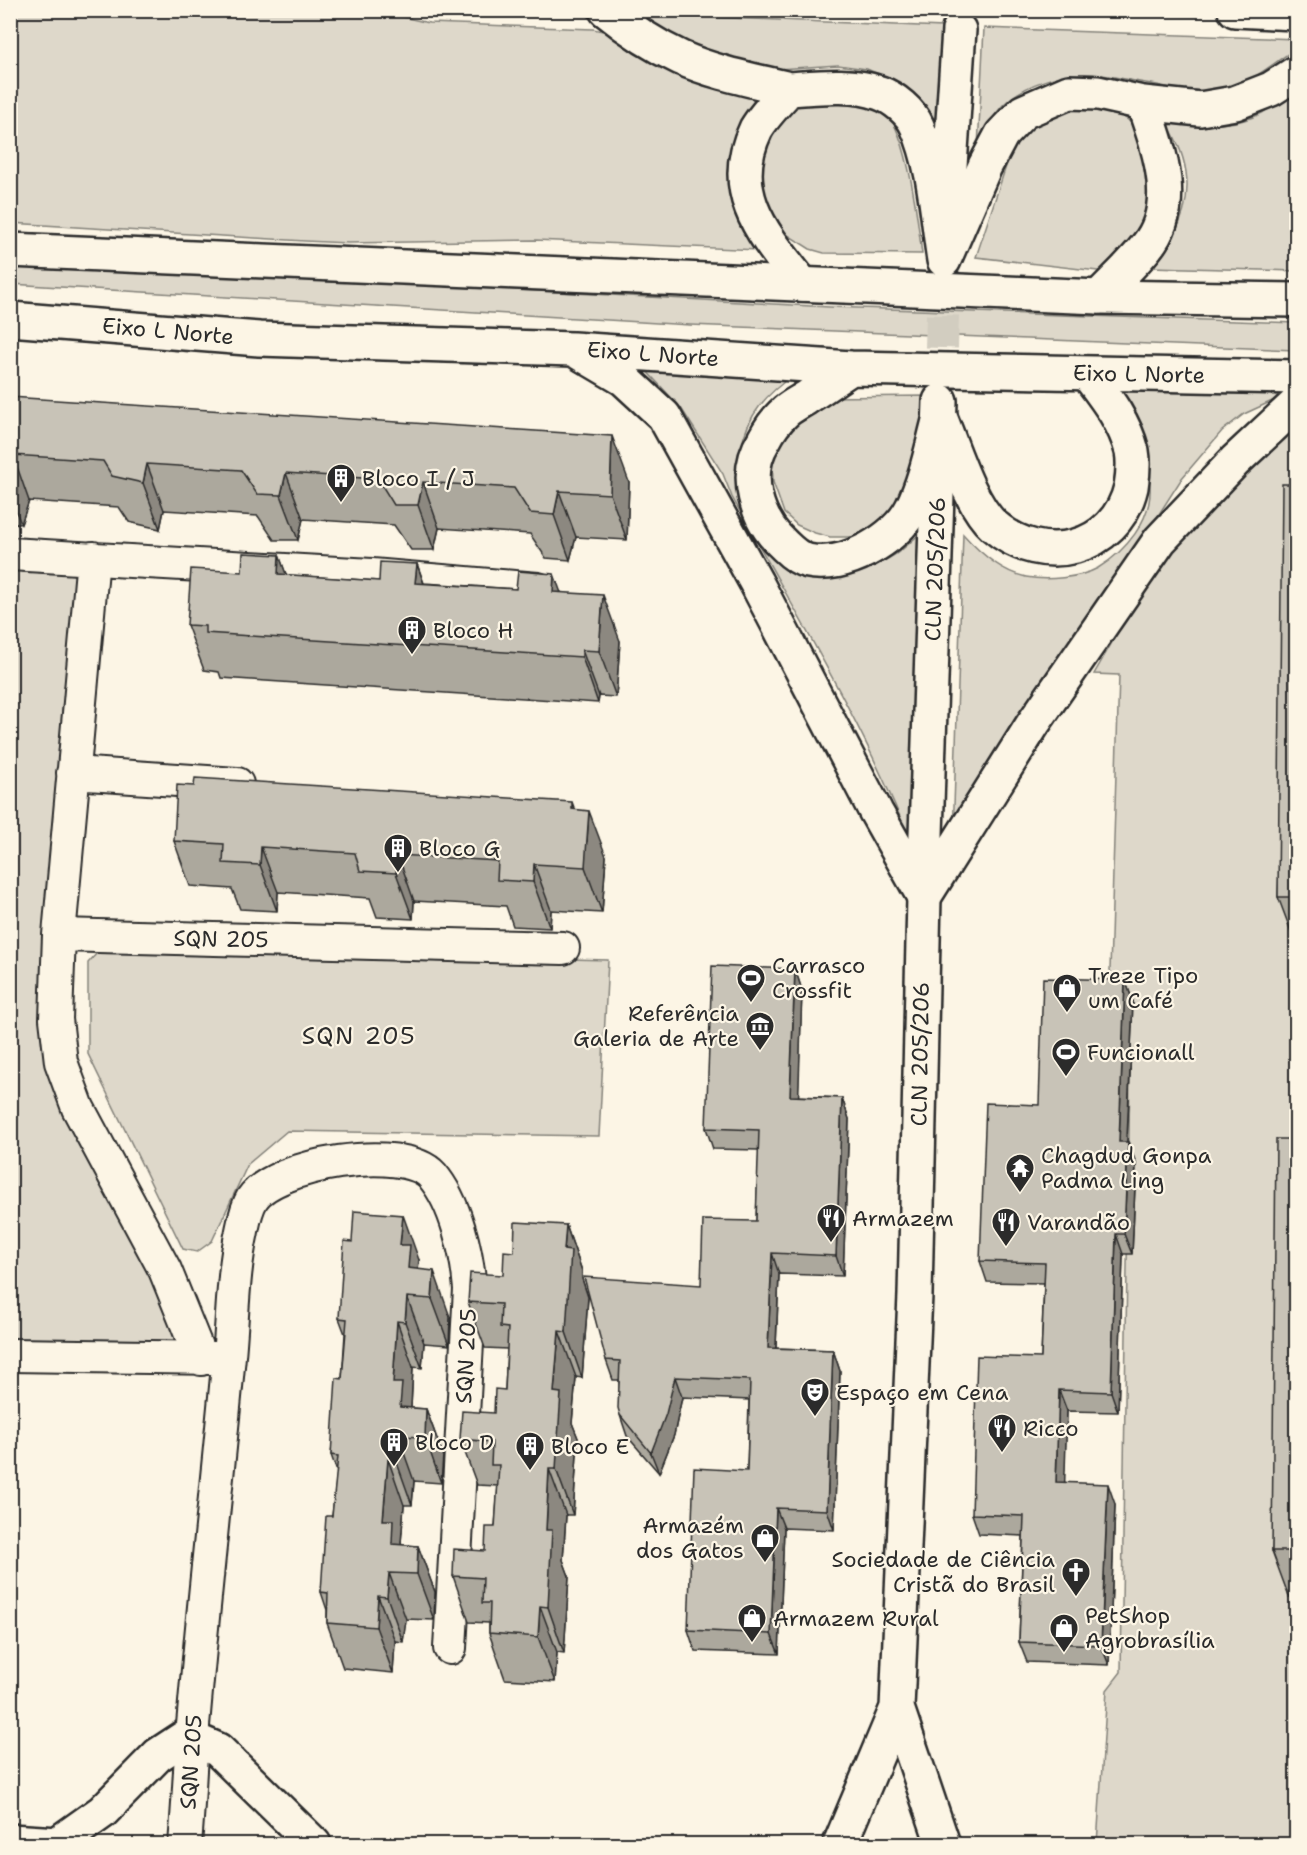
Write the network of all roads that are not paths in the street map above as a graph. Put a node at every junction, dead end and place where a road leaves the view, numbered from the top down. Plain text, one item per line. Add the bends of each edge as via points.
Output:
1 (606, 10) edge
2 (1235, 10) edge
3 (1296, 13) edge
4 (959, 30) dead end
5 (1296, 73) edge
6 (789, 89) junction
7 (1143, 103) junction
8 (10, 250) edge
9 (944, 263) junction
10 (802, 284) junction
11 (1099, 297) junction
12 (1296, 300) edge
13 (10, 319) edge
14 (573, 349) junction
15 (851, 368) junction
16 (1087, 373) junction
17 (1296, 377) edge
18 (1296, 404) edge
19 (940, 409) junction
20 (10, 554) edge
21 (93, 558) junction
22 (538, 589) edge
23 (73, 773) junction
24 (264, 785) edge
25 (924, 897) junction
26 (59, 935) junction
27 (564, 948) dead end
28 (10, 1355) edge
29 (215, 1358) junction
30 (450, 1648) dead end
31 (897, 1708) junction
32 (193, 1735) junction
33 (10, 1841) edge
34 (58, 1844) edge
35 (185, 1845) edge
36 (314, 1845) edge
37 (840, 1845) edge
38 (943, 1845) edge

1 - 6 main road via 681,57
2 - 3 main road
4 - 9 main road
5 - 7 main road via 1235,103 1200,109
6 - 9 main road via 842,86 881,93 905,109 916,124 928,161
6 - 10 main road via 757,128 746,158 745,186 762,232
7 - 9 main road via 1098,93 1069,92 1023,112 1002,134 990,155
7 - 11 main road via 1158,146 1166,188 1162,218 1149,244
8 - 10 main road
10 - 11 main road
11 - 12 main road
13 - 14 main road, Eixo L Norte via 259,339
14 - 15 main road, Eixo L Norte
14 - 25 main road via 624,379 664,416
15 - 16 main road, Eixo L Norte
15 - 19 main road via 786,411 763,440 755,462 755,500 768,526 796,556 809,561 847,558 886,539 911,510
16 - 17 main road, Eixo L Norte
16 - 19 main road via 1115,409 1132,451 1133,474 1119,516 1094,540 1068,549 1023,545 994,526 980,509
18 - 25 main road via 1160,540 1033,724
19 - 25 main road, CLN 205/206
20 - 21 street
21 - 22 street
21 - 23 street, SQN 205
23 - 24 street
23 - 26 street, SQN 205
25 - 31 main road, CLN 205/206 via 915,1295
26 - 27 street, SQN 205
26 - 29 street, SQN 205 via 56,1019 61,1062 78,1108
28 - 29 street
29 - 30 street, SQN 205 via 246,1215 258,1192 290,1174 358,1160 394,1159 430,1173 448,1198 463,1247 470,1289
29 - 32 street, SQN 205
31 - 37 main road, CLN 205/206
31 - 38 main road, CLN 205/206
32 - 34 main road via 158,1755 102,1812
32 - 35 street, SQN 205
32 - 36 main road via 218,1750
33 - 34 main road

